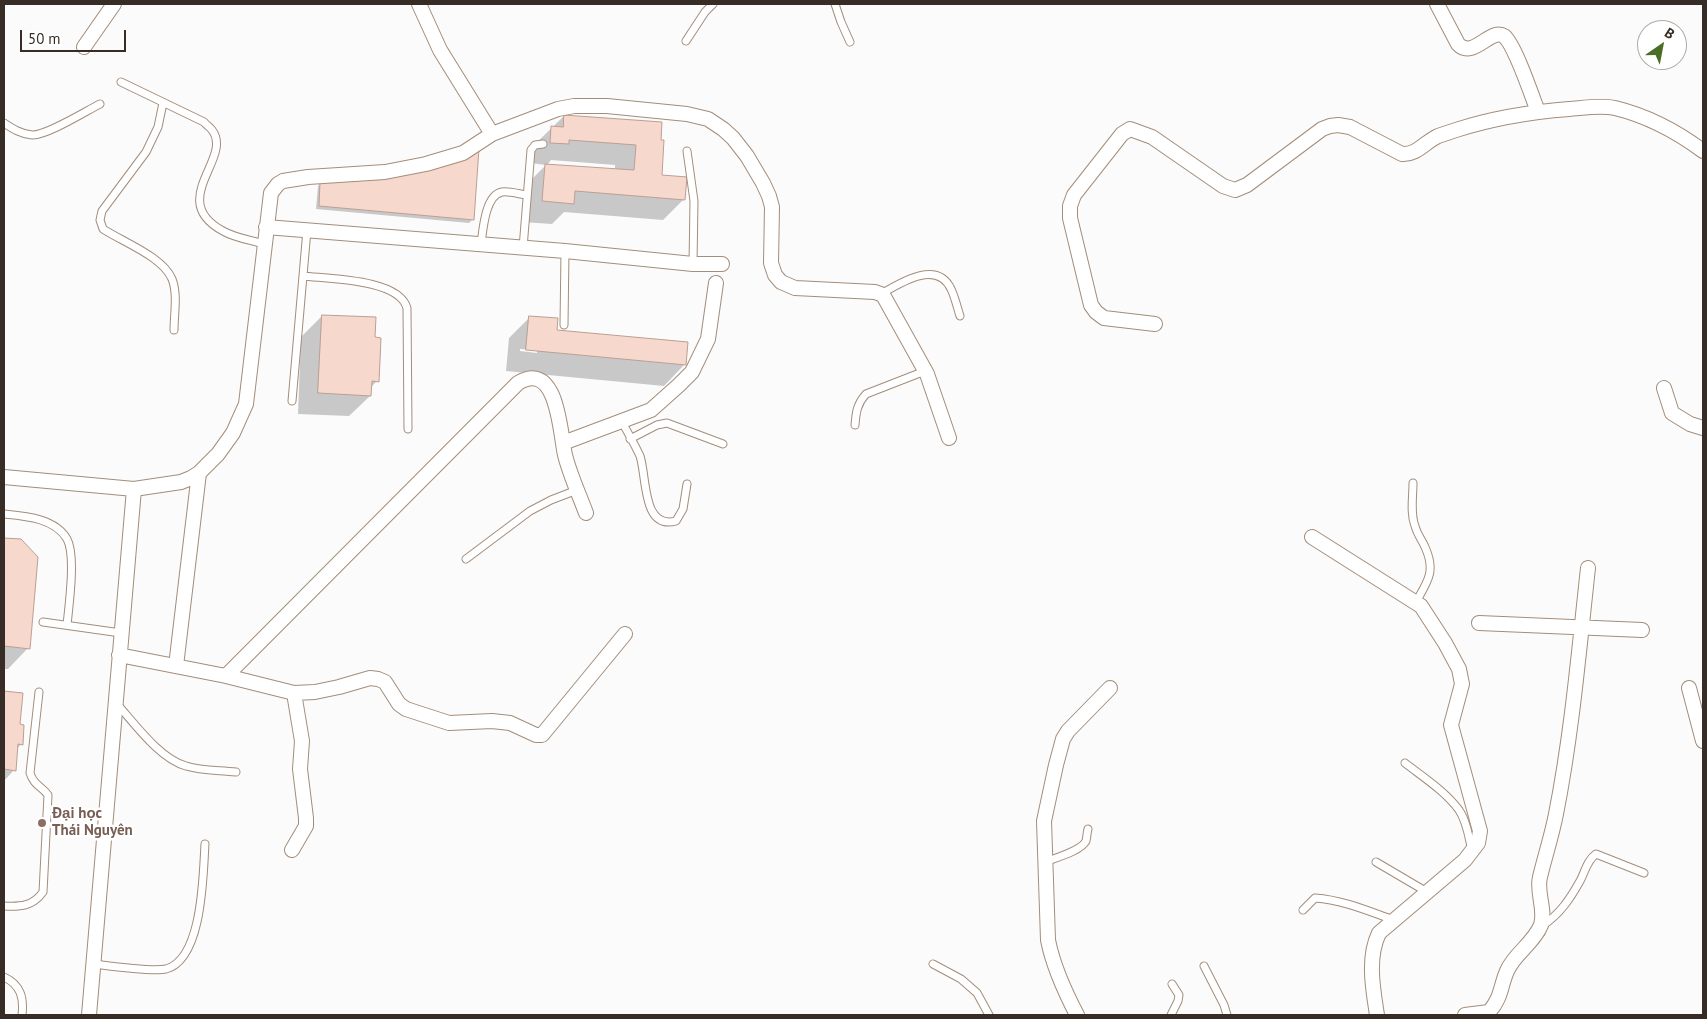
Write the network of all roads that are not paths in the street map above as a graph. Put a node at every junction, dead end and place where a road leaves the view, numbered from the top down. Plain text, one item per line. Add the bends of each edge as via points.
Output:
1 (114, 4) edge
2 (419, 4) edge
3 (713, 4) edge
4 (836, 4) edge
5 (1437, 4) edge
6 (686, 41) dead end
7 (850, 42) dead end
8 (84, 47) dead end
9 (121, 82) dead end
10 (163, 103) junction
11 (100, 104) dead end
12 (1538, 112) junction
13 (4, 123) edge
14 (492, 134) junction
15 (543, 144) dead end
16 (1703, 151) edge
17 (687, 152) dead end
18 (526, 195) junction
19 (266, 227) junction
20 (306, 230) junction
21 (264, 244) junction
22 (480, 244) junction
23 (523, 248) junction
24 (565, 251) junction
25 (693, 264) junction
26 (722, 264) dead end
27 (302, 276) junction
28 (716, 283) dead end
29 (881, 294) junction
30 (960, 316) dead end
31 (1155, 324) dead end
32 (564, 325) dead end
33 (174, 330) dead end
34 (925, 371) junction
35 (1664, 388) dead end
36 (292, 401) dead end
37 (622, 422) junction
38 (855, 425) dead end
39 (1703, 428) edge
40 (408, 429) dead end
41 (950, 438) dead end
42 (630, 439) junction
43 (563, 443) junction
44 (723, 444) dead end
45 (199, 473) junction
46 (4, 477) edge
47 (686, 484) dead end
48 (1413, 484) dead end
49 (134, 489) junction
50 (577, 490) junction
51 (586, 513) dead end
52 (4, 514) edge
53 (1312, 537) dead end
54 (466, 559) dead end
55 (1588, 568) dead end
56 (1416, 602) junction
57 (43, 622) dead end
58 (1479, 623) dead end
59 (68, 625) junction
60 (1581, 627) junction
61 (1642, 630) dead end
62 (121, 632) junction
63 (625, 634) dead end
64 (119, 655) junction
65 (176, 666) junction
66 (226, 676) junction
67 (1110, 688) dead end
68 (1689, 688) dead end
69 (39, 692) dead end
70 (294, 692) junction
71 (115, 702) junction
72 (1703, 742) edge
73 (1405, 763) dead end
74 (236, 772) dead end
75 (1088, 829) dead end
76 (205, 844) dead end
77 (292, 850) dead end
78 (1472, 852) junction
79 (1045, 862) junction
80 (1376, 862) dead end
81 (1644, 873) dead end
82 (1427, 892) junction
83 (4, 906) edge
84 (1304, 910) dead end
85 (1394, 920) junction
86 (1540, 927) junction
87 (94, 964) junction
88 (933, 964) dead end
89 (1204, 966) dead end
90 (4, 977) edge
91 (1172, 984) dead end
92 (1490, 1014) edge
93 (22, 1015) edge
94 (90, 1015) edge
95 (989, 1015) edge
96 (1077, 1015) edge
97 (1171, 1015) edge
98 (1227, 1015) edge
99 (1377, 1015) edge
100 (1465, 1015) edge

1 - 8 street
2 - 14 street via 440,50
3 - 6 lane
4 - 7 lane
5 - 12 street via 1462,48 1468,49 1495,36 1504,36
9 - 10 lane
10 - 21 lane via 204,122 213,131 215,153 199,196 200,206 208,219 224,232
10 - 33 lane via 158,127 146,152 102,211 100,220 103,229 161,265 172,279
11 - 13 lane via 34,135 19,132
12 - 16 street via 1613,108 1649,118
12 - 31 street via 1473,124 1438,137 1408,155 1350,127 1330,126 1247,185 1235,190 1223,186 1152,137 1130,129 1122,134 1074,195 1070,218 1091,305 1096,312 1104,318
14 - 19 street via 463,153 426,164 385,172 283,181 271,193
14 - 29 street via 574,106 687,114 708,120 733,138 751,162 769,196 772,207 771,263 781,282 795,288
15 - 18 lane via 531,150
17 - 25 lane via 694,201
18 - 22 lane via 502,192 493,197
18 - 23 lane
19 - 20 street
19 - 21 street
20 - 22 street
20 - 27 lane
21 - 45 street via 246,404 218,454
22 - 23 street
23 - 24 street
24 - 25 street
24 - 32 lane
25 - 26 street
27 - 36 lane
27 - 40 lane via 374,284 394,291 406,302
28 - 37 street via 708,339 692,372 651,410
29 - 30 lane via 911,278 939,277 951,288
29 - 34 street
34 - 38 lane via 866,394 857,407
34 - 41 street
35 - 39 street via 1672,414
37 - 42 lane
37 - 43 street
42 - 44 lane via 667,423
42 - 47 lane via 642,466 649,505 662,521 676,521 683,509
43 - 50 street
43 - 66 street via 549,388 536,378 526,378 518,383
45 - 49 street via 181,482
45 - 65 street
46 - 49 street
48 - 56 lane via 1413,519 1431,570
49 - 62 street
50 - 51 street
50 - 54 lane via 530,511
52 - 59 lane via 45,522 58,528 68,540 71,560
53 - 56 street
55 - 60 street
56 - 78 street via 1445,643 1462,677 1451,725 1480,831
57 - 59 lane
58 - 60 street
59 - 62 lane
60 - 61 street
60 - 86 street via 1556,815 1539,879 1543,917
62 - 64 street
63 - 70 street via 542,735 510,723 448,723 406,709 395,699 385,682 378,679 370,678 315,692
64 - 65 street
64 - 71 street
65 - 66 street
66 - 70 street
67 - 79 street via 1063,739 1044,820
68 - 72 street
69 - 83 lane via 30,773 34,783 48,795 43,892 27,906
70 - 77 street via 302,741 300,769 306,826
71 - 74 lane via 148,738 177,763
71 - 87 street
73 - 78 lane via 1459,810 1466,824
75 - 79 lane via 1086,840 1078,849
76 - 87 lane via 200,912 190,943 176,964 166,969
78 - 82 street
79 - 96 street via 1049,947
80 - 82 lane
81 - 86 lane via 1596,854 1563,909
82 - 85 street
84 - 85 lane via 1315,898 1325,899
85 - 99 street via 1379,933 1374,946 1372,976
86 - 92 street via 1507,971
87 - 94 street
88 - 95 lane via 962,979 976,993
89 - 98 lane
90 - 93 lane via 20,990 24,1001
91 - 97 lane via 1179,994
92 - 100 street

